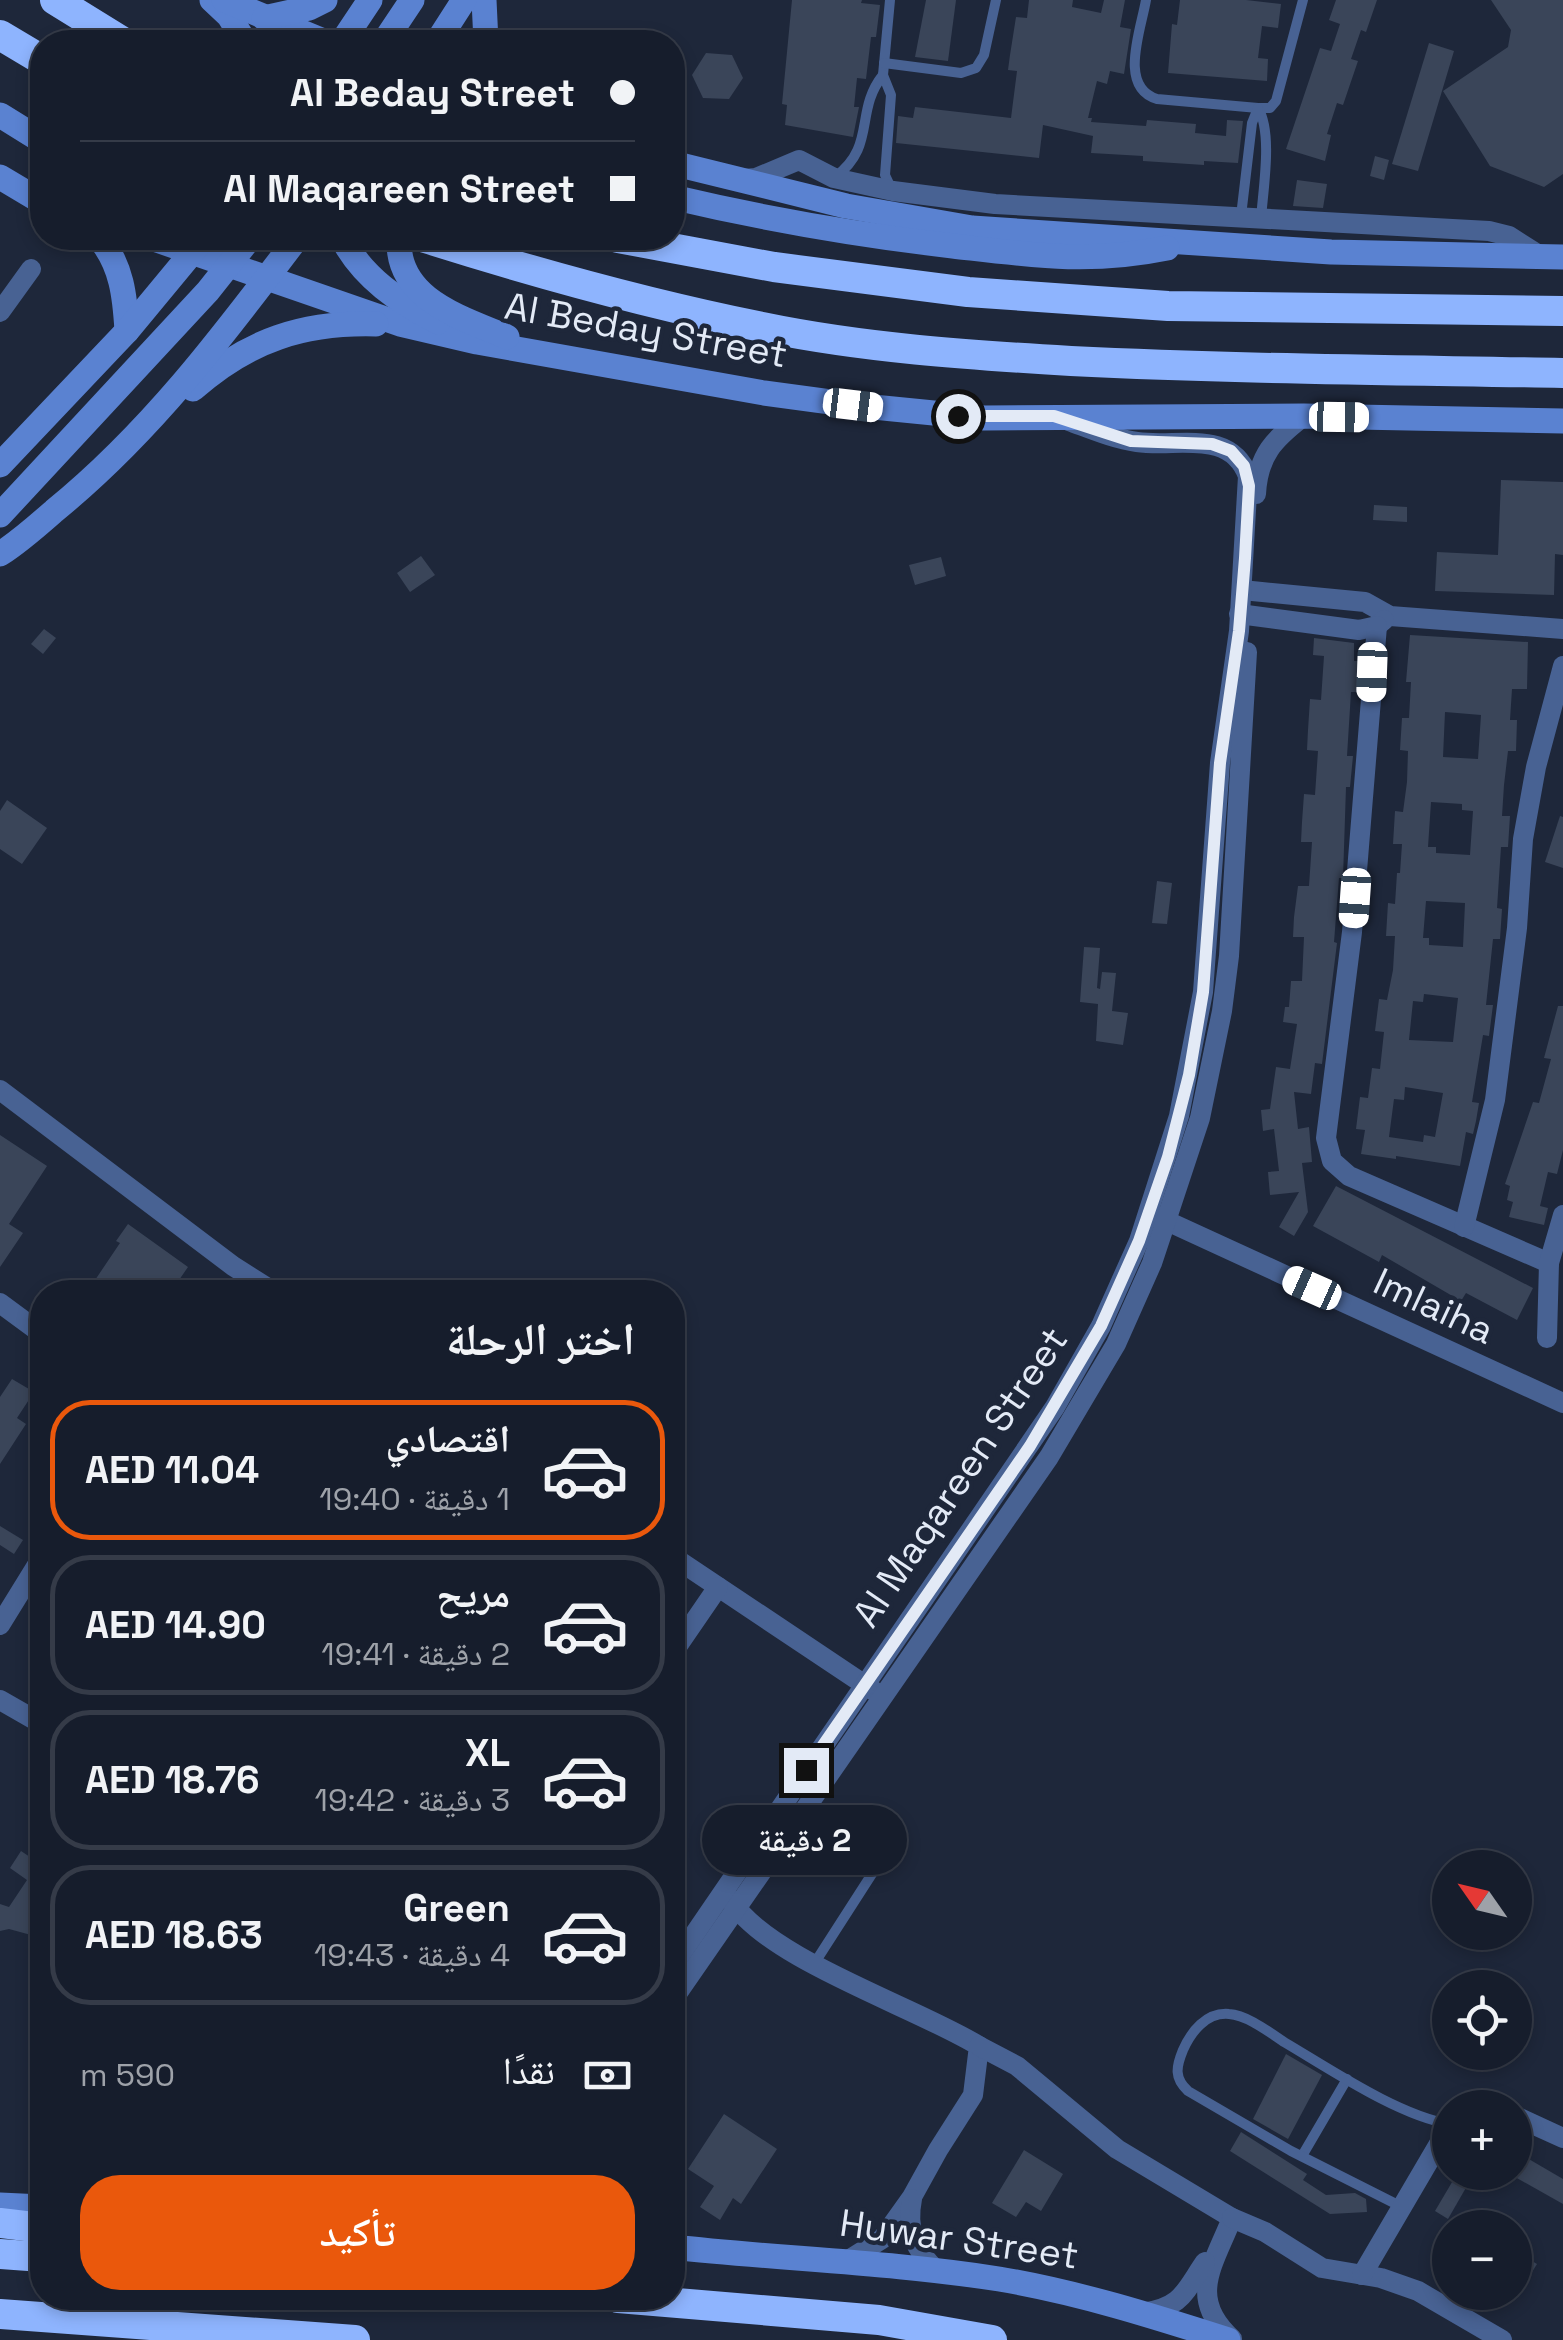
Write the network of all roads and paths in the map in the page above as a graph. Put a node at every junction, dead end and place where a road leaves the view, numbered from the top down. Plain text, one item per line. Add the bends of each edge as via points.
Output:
1 (54, 0) edge
2 (325, 0) edge
3 (370, 0) edge
4 (412, 0) edge
5 (464, 0) edge
6 (484, 0) edge
7 (890, 0) edge
8 (996, 0) edge
9 (1146, 0) edge
10 (1303, 0) edge
11 (222, 1) edge
12 (103, 30) edge
13 (237, 30) edge
14 (263, 30) edge
15 (350, 30) edge
16 (392, 30) edge
17 (445, 30) edge
18 (485, 30) edge
19 (0, 35) edge
20 (30, 53) edge
21 (883, 69) junction
22 (1258, 108) junction
23 (0, 115) edge
24 (30, 134) edge
25 (0, 161) edge
26 (685, 167) edge
27 (0, 178) edge
28 (30, 178) edge
29 (834, 178) junction
30 (735, 180) junction
31 (893, 191) junction
32 (30, 195) edge
33 (685, 201) edge
34 (1251, 217) junction
35 (1201, 241) junction
36 (107, 250) edge
37 (195, 250) edge
38 (206, 250) edge
39 (241, 250) edge
40 (288, 250) edge
41 (351, 250) edge
42 (398, 250) edge
43 (465, 250) edge
44 (684, 250) edge
45 (1554, 257) edge
46 (229, 265) junction
47 (30, 269) dead end
48 (268, 277) junction
49 (1563, 311) edge
50 (0, 312) edge
51 (400, 324) junction
52 (127, 331) junction
53 (477, 342) junction
54 (542, 353) junction
55 (1563, 373) edge
56 (1054, 416) junction
57 (1304, 416) junction
58 (1563, 421) edge
59 (133, 442) junction
60 (0, 465) edge
61 (0, 515) edge
62 (0, 554) edge
63 (1246, 590) junction
64 (1244, 614) junction
65 (1383, 621) junction
66 (1563, 629) edge
67 (1563, 666) edge
68 (0, 1090) edge
69 (1563, 1215) edge
70 (1158, 1217) junction
71 (1464, 1227) junction
72 (1549, 1263) junction
73 (255, 1280) edge
74 (0, 1303) edge
75 (30, 1325) edge
76 (1547, 1338) dead end
77 (1563, 1403) edge
78 (685, 1564) edge
79 (30, 1576) edge
80 (718, 1586) junction
81 (0, 1625) edge
82 (685, 1635) edge
83 (873, 1690) junction
84 (0, 1700) edge
85 (30, 1717) edge
86 (896, 1835) dead end
87 (728, 1885) junction
88 (736, 1908) junction
89 (685, 1947) edge
90 (814, 1964) junction
91 (685, 1981) edge
92 (979, 2046) junction
93 (1348, 2079) junction
94 (1432, 2122) edge
95 (1532, 2124) edge
96 (1563, 2138) edge
97 (1302, 2156) junction
98 (1432, 2157) edge
99 (912, 2197) junction
100 (0, 2204) edge
101 (30, 2206) edge
102 (1402, 2207) junction
103 (1232, 2218) junction
104 (0, 2223) edge
105 (30, 2227) edge
106 (1221, 2246) junction
107 (685, 2248) edge
108 (0, 2254) edge
109 (30, 2255) edge
110 (847, 2261) junction
111 (936, 2270) junction
112 (1362, 2275) junction
113 (685, 2304) edge
114 (1142, 2313) junction
115 (0, 2314) edge
116 (276, 2333) junction
117 (211, 2340) edge
118 (355, 2340) edge
119 (992, 2340) edge
120 (1230, 2340) edge
121 (1502, 2340) edge

1 - 12 highway
2 - 14 main road
3 - 15 main road
4 - 16 main road
5 - 17 main road
6 - 18 main road
7 - 21 lane
8 - 21 lane via 976,68
9 - 22 lane via 1134,69 1144,95
10 - 22 lane via 1276,102
11 - 13 main road
11 - 14 main road
19 - 20 highway
21 - 29 lane via 869,92 857,156
21 - 31 lane via 891,96 885,176
22 - 34 lane
22 - 34 lane via 1265,140
23 - 24 main road
25 - 28 main road
26 - 30 main road
27 - 32 main road
29 - 30 street via 799,160
29 - 31 street
30 - 35 main road via 972,228
31 - 34 street via 995,204
33 - 35 main road via 874,237 1064,259 1103,259
34 - 45 street via 1489,232
35 - 45 main road via 1331,252
36 - 52 main road via 126,299
37 - 52 main road
38 - 46 main road, Al Beday Street
39 - 46 main road
40 - 48 main road
41 - 53 main road via 378,285
42 - 54 main road via 408,278 426,299
43 - 55 highway, Al Beday Street via 600,291 762,328 974,355
44 - 49 highway via 968,292 1168,306
46 - 48 main road, Al Beday Street
46 - 61 main road
47 - 50 street
48 - 51 main road, Al Beday Street
48 - 59 main road
51 - 53 main road, Al Beday Street
51 - 59 main road via 314,325 286,334 200,382
52 - 60 main road
53 - 54 main road, Al Beday Street
54 - 56 main road, Al Beday Street via 912,412
56 - 57 main road, Al Beday Street
56 - 63 street, Al Maqareen Street via 1131,441 1212,444 1231,451 1249,486
57 - 58 main road, Al Beday Street
57 - 63 street, Al Maqareen Street via 1278,436 1260,464
59 - 62 main road
63 - 64 street, Al Maqareen Street
63 - 65 street via 1365,602
64 - 65 street via 1359,630
64 - 70 street, Al Maqareen Street via 1220,763 1203,992
65 - 66 street
65 - 71 street via 1326,1138 1332,1161 1349,1176
67 - 71 street via 1523,839 1495,1100
68 - 73 street
69 - 72 street
70 - 77 street, Imlaiha
70 - 83 street, Al Maqareen Street via 1055,1408
71 - 72 street
72 - 76 street
74 - 75 street
78 - 80 street
79 - 81 street
80 - 82 street
80 - 83 street
83 - 87 street, Al Maqareen Street
83 - 88 street, Al Maqareen Street
84 - 85 street
86 - 90 lane
87 - 88 street
87 - 89 street, Al Maqareen Street
88 - 90 street
88 - 91 street, Al Maqareen Street
90 - 92 street
92 - 99 street via 973,2095
92 - 103 street via 1018,2066 1118,2149
93 - 94 lane
93 - 97 lane
93 - 97 lane via 1229,2014 1196,2027 1184,2047 1178,2082
95 - 96 street
97 - 102 lane
98 - 102 street
99 - 110 street via 889,2232
99 - 111 street via 912,2235
100 - 101 main road
102 - 112 street
103 - 106 street
103 - 112 street via 1322,2268
104 - 105 highway
106 - 114 street via 1180,2300
106 - 120 street via 1205,2295
107 - 110 main road, Huwar Street
108 - 109 highway
110 - 111 main road, Huwar Street
111 - 114 main road, Huwar Street
112 - 121 street via 1418,2291
113 - 119 highway via 879,2320
114 - 120 main road, Huwar Street
115 - 116 highway
116 - 117 highway
116 - 118 highway

